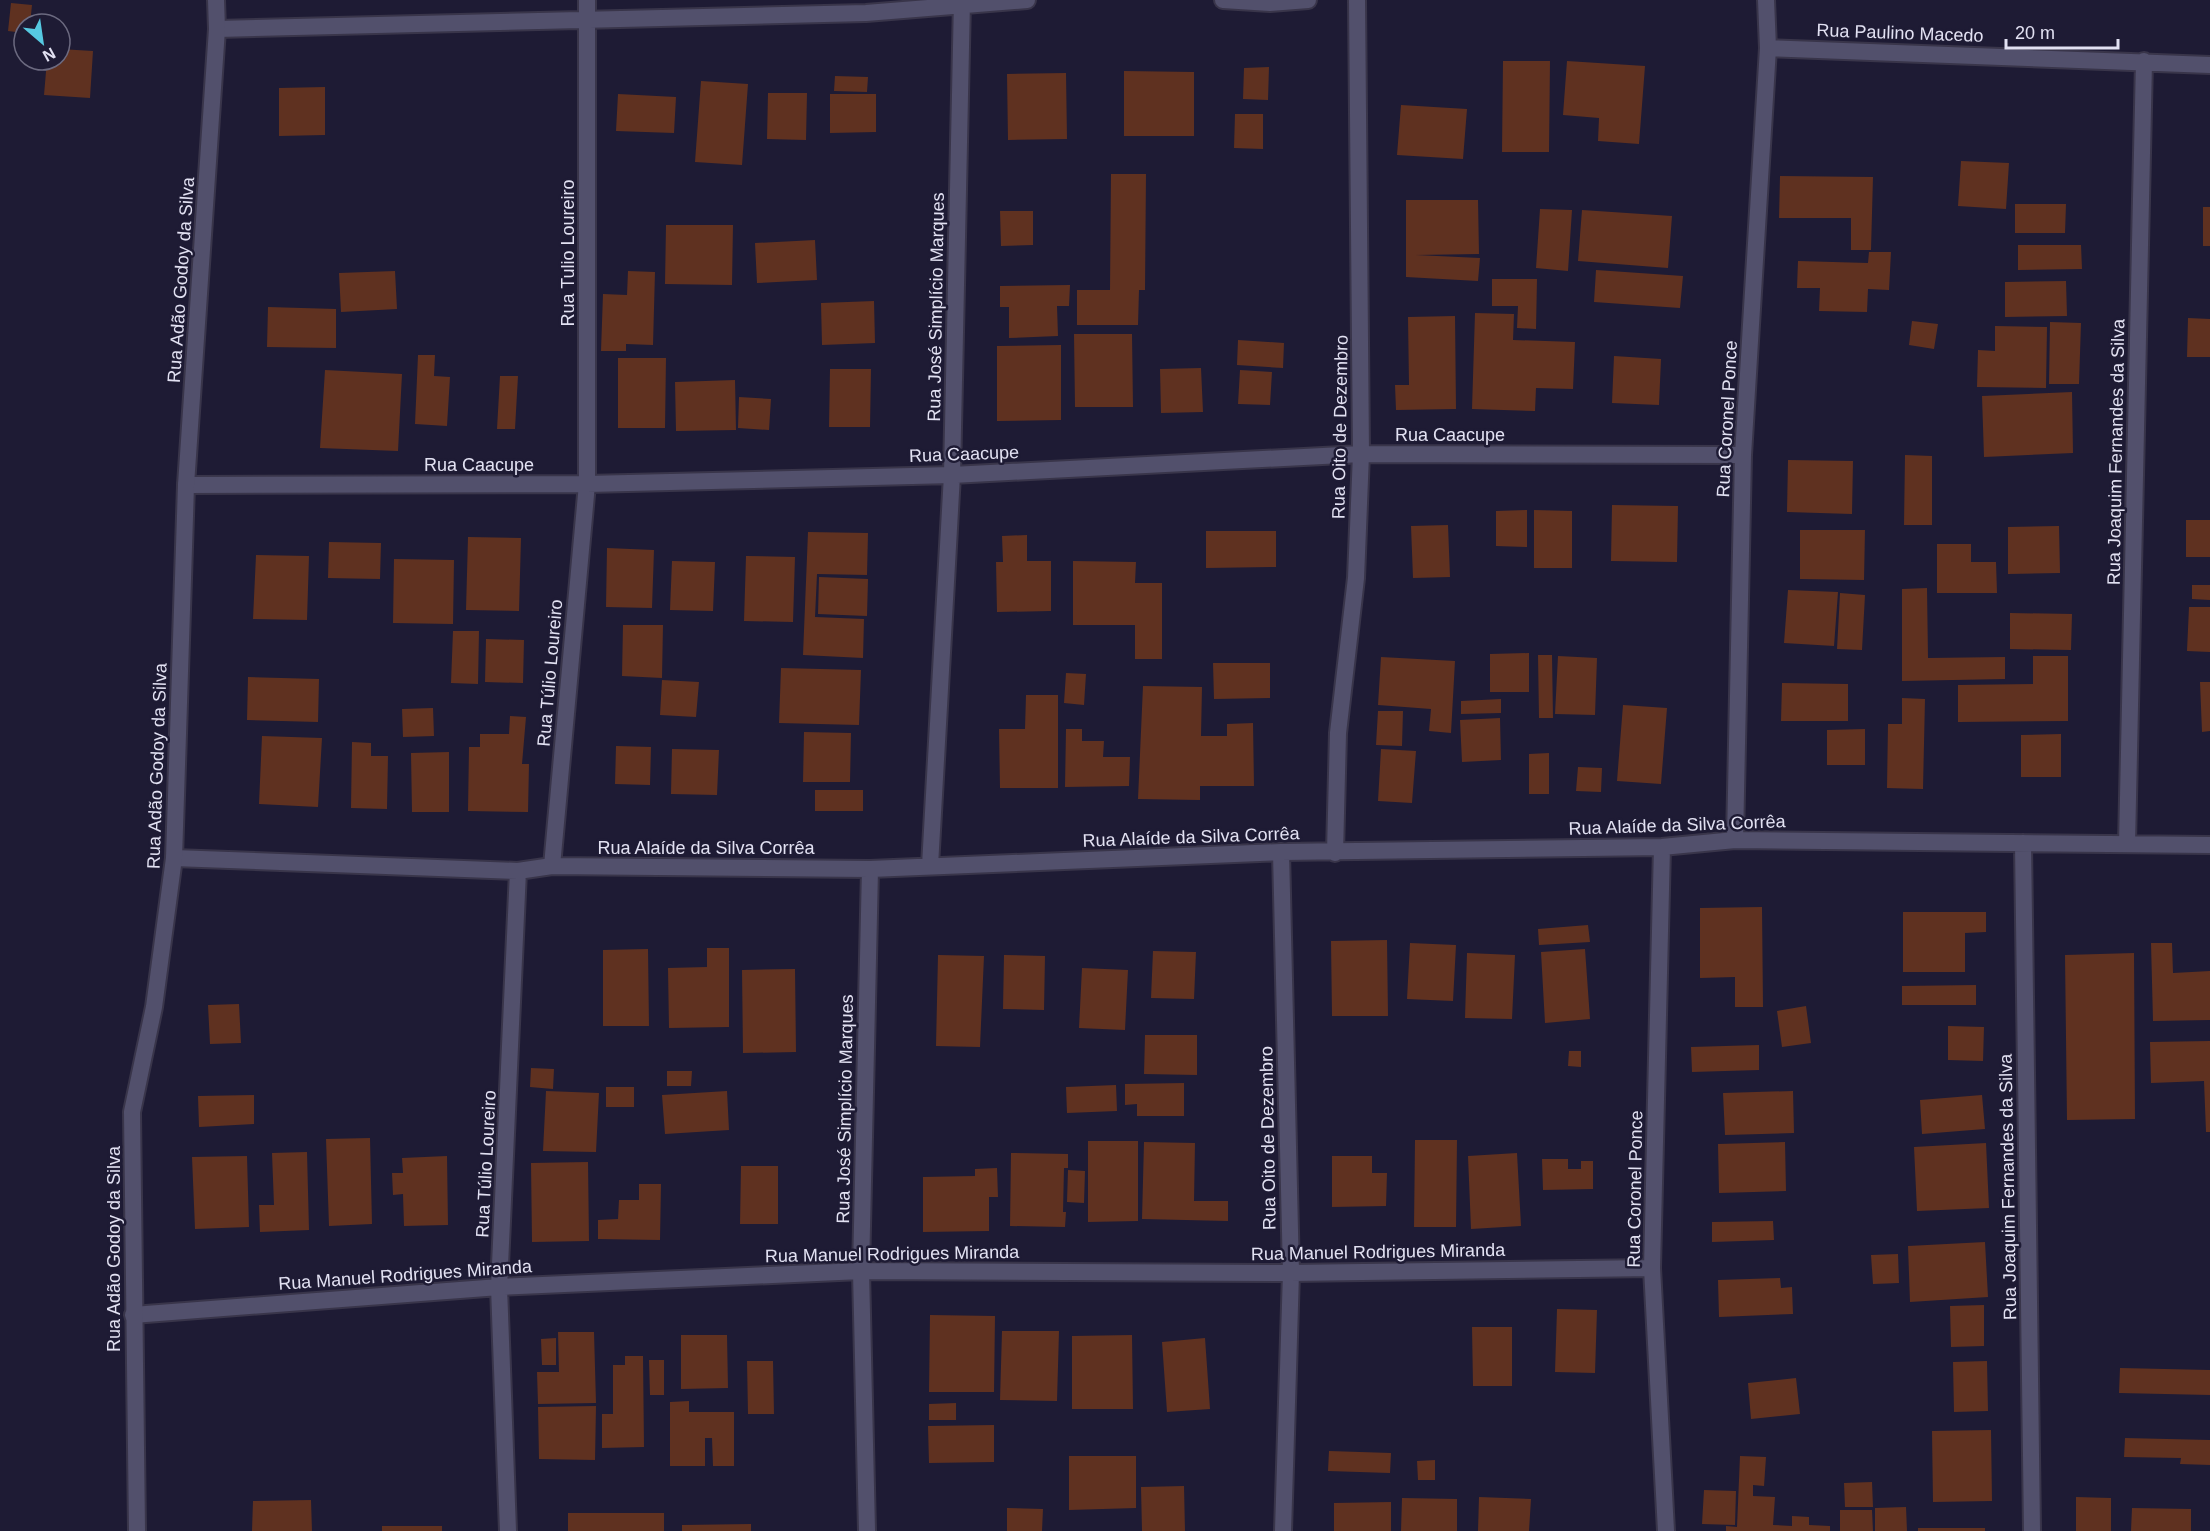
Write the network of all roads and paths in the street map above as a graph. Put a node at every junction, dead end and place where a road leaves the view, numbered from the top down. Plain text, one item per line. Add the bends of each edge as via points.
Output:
1 (216, 0) edge
2 (587, 0) edge
3 (1027, 0) edge
4 (1223, 0) edge
5 (1308, 0) edge
6 (1358, 0) edge
7 (1766, 0) edge
8 (962, 2) edge
9 (587, 22) junction
10 (217, 29) junction
11 (1768, 48) junction
12 (2144, 61) junction
13 (2210, 65) edge
14 (1361, 454) junction
15 (1743, 455) junction
16 (952, 475) junction
17 (587, 484) junction
18 (186, 485) junction
19 (1735, 840) junction
20 (2023, 843) junction
21 (2127, 844) junction
22 (2210, 845) edge
23 (1662, 847) junction
24 (1281, 852) junction
25 (1335, 853) junction
26 (174, 858) junction
27 (552, 866) junction
28 (930, 866) junction
29 (870, 869) junction
30 (519, 871) junction
31 (1652, 1268) junction
32 (861, 1271) junction
33 (1291, 1273) junction
34 (500, 1287) junction
35 (133, 1315) junction
36 (137, 1531) edge
37 (508, 1531) edge
38 (867, 1531) edge
39 (1283, 1531) edge
40 (1666, 1531) edge
41 (2032, 1531) edge

1 - 10 street, Rua Adão Godoy da Silva
2 - 9 street
3 - 8 street
4 - 5 street
6 - 14 street, Rua Oito de Dezembro
7 - 11 street, Rua Coronel Ponce
8 - 9 street via 866,13
8 - 16 street, Rua José Simplício Marques
9 - 10 street
9 - 17 street, Rua Tulio Loureiro
10 - 18 street, Rua Adão Godoy da Silva
11 - 12 street, Rua Paulino Macedo
11 - 15 street, Rua Coronel Ponce
12 - 13 street, Rua Paulino Macedo
12 - 21 street, Rua Joaquim Fernandes da Silva
14 - 15 street, Rua Caacupe
14 - 16 street, Rua Caacupe
14 - 25 street, Rua Oito de Dezembro via 1356,578 1338,733
15 - 19 street, Rua Coronel Ponce
16 - 17 street, Rua Caacupe
16 - 28 street, Rua José Simplício Marques
17 - 18 street, Rua Caacupe
17 - 27 street, Rua Túlio Loureiro
18 - 26 street, Rua Adão Godoy da Silva
19 - 20 street, Rua Alaíde da Silva Corrêa
19 - 23 street, Rua Alaíde da Silva Corrêa
20 - 21 street, Rua Alaíde da Silva Corrêa
20 - 41 street, Rua Joaquim Fernandes da Silva
21 - 22 street, Rua Alaíde da Silva Corrêa
23 - 25 street, Rua Alaíde da Silva Corrêa
23 - 31 street, Rua Coronel Ponce
24 - 25 street, Rua Alaíde da Silva Corrêa
24 - 28 street, Rua Alaíde da Silva Corrêa
24 - 33 street, Rua Oito de Dezembro
26 - 30 street, Rua Alaíde da Silva Corrêa
26 - 35 street, Rua Adão Godoy da Silva via 154,1007 132,1112
27 - 29 street, Rua Alaíde da Silva Corrêa
27 - 30 street, Rua Alaíde da Silva Corrêa
28 - 29 street, Rua Alaíde da Silva Corrêa
29 - 32 street, Rua José Simplício Marques
30 - 34 street, Rua Túlio Loureiro
31 - 33 street, Rua Manuel Rodrigues Miranda
31 - 40 street, Rua Coronel Ponce
32 - 33 street, Rua Manuel Rodrigues Miranda
32 - 34 street, Rua Manuel Rodrigues Miranda
32 - 38 street, Rua José Simplício Marques
33 - 39 street, Rua Oito de Dezembro
34 - 35 street, Rua Manuel Rodrigues Miranda
34 - 37 street, Rua Túlio Loureiro
35 - 36 street, Rua Adão Godoy da Silva

